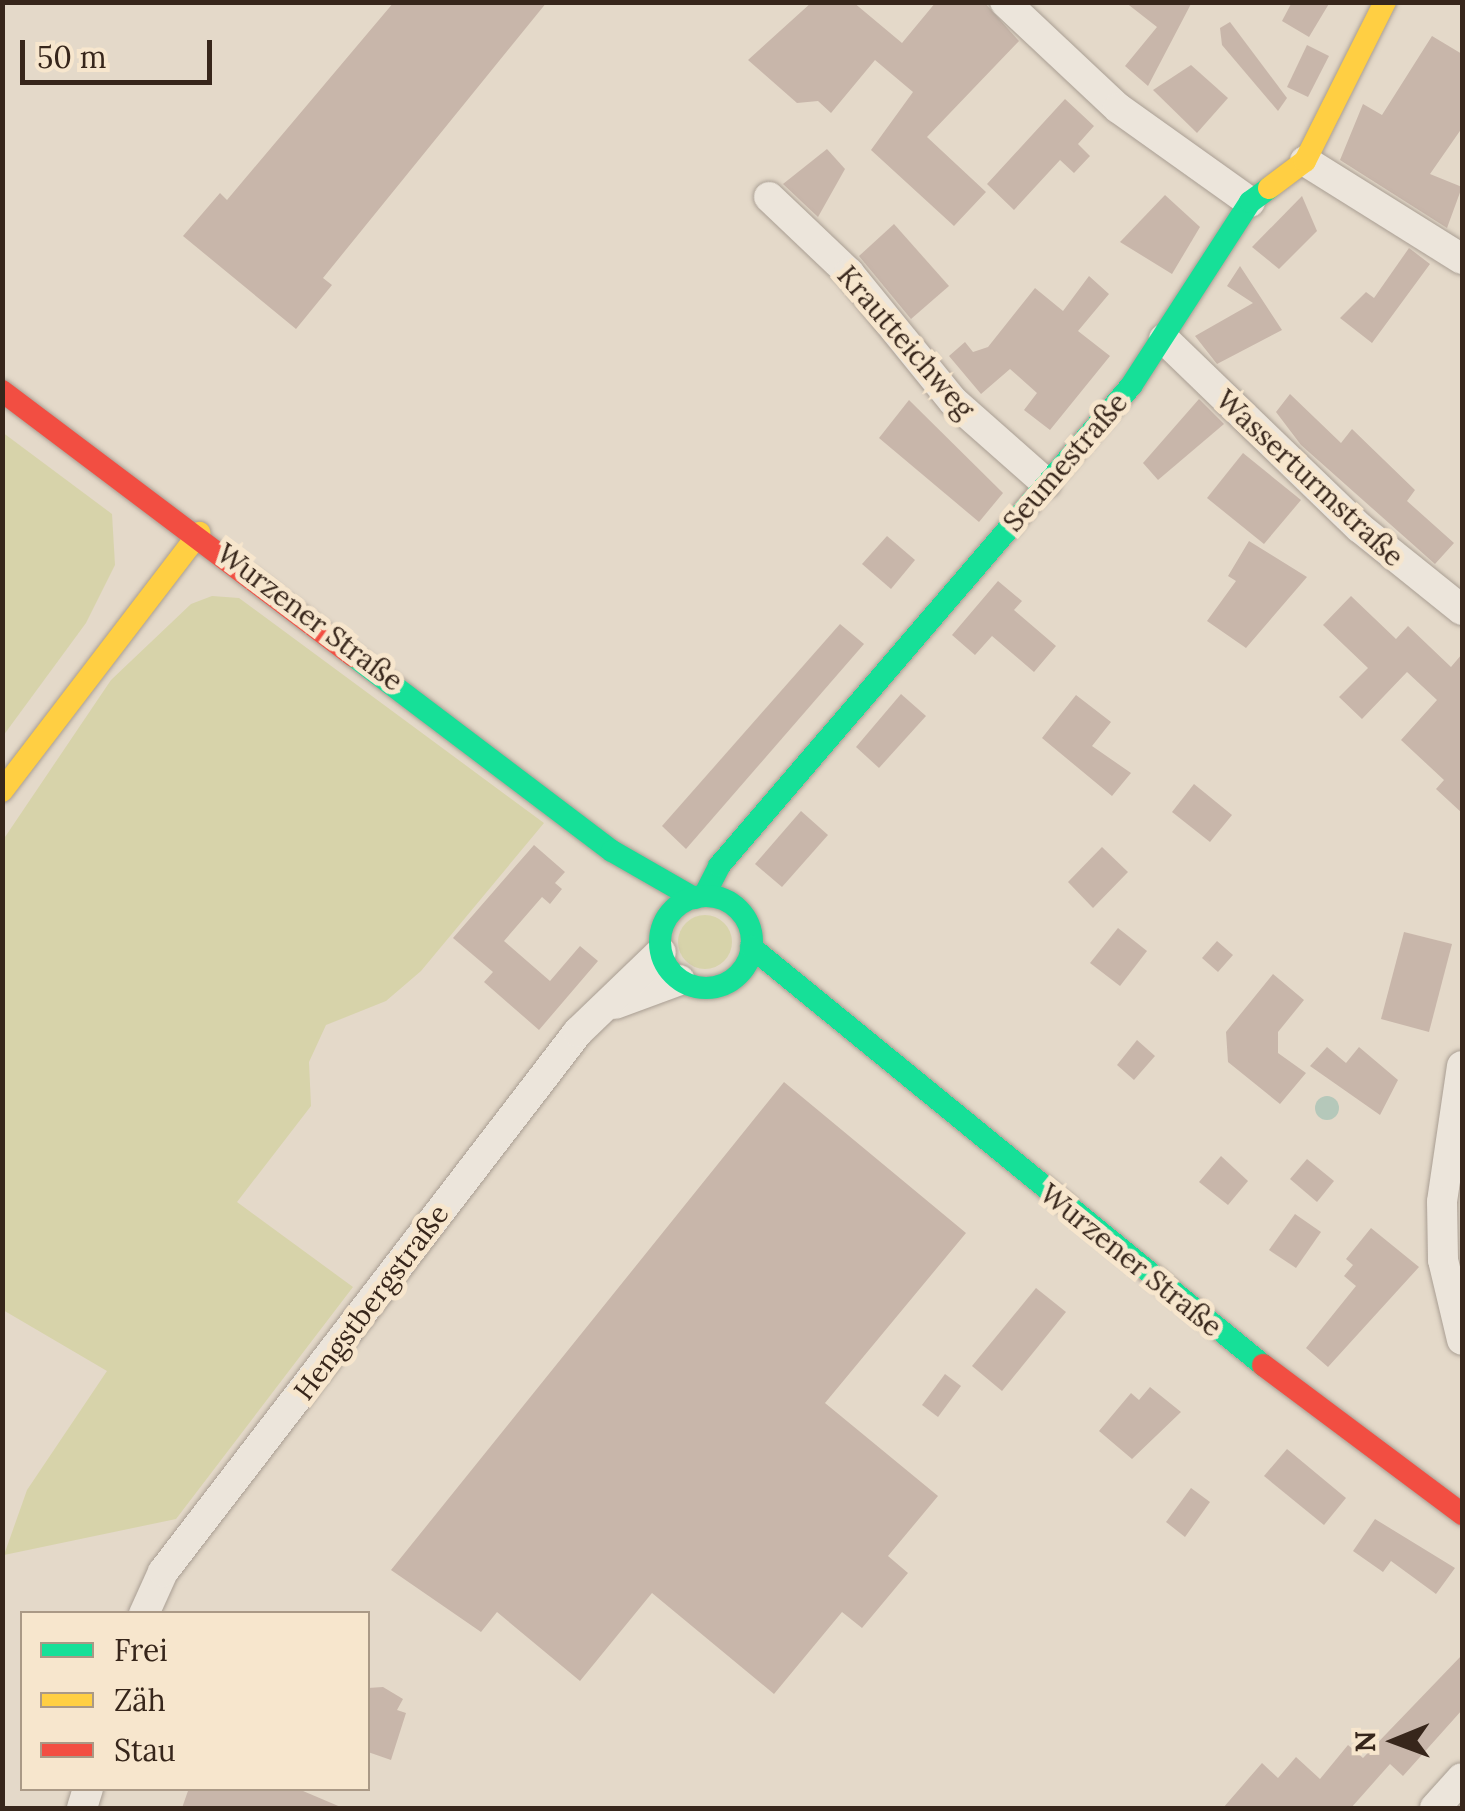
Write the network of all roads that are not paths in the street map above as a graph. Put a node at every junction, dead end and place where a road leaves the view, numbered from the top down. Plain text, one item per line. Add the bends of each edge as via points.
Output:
1 (1005, 2) edge
2 (1385, 2) edge
3 (1306, 161) junction
4 (769, 197) dead end
5 (1250, 202) junction
6 (1462, 259) edge
7 (1164, 339) junction
8 (2, 390) edge
9 (1046, 484) junction
10 (199, 533) junction
11 (1462, 610) edge
12 (2, 791) edge
13 (612, 851) junction
14 (699, 897) junction
15 (665, 922) junction
16 (751, 947) junction
17 (661, 952) junction
18 (732, 979) junction
19 (680, 980) junction
20 (615, 1004) junction
21 (819, 1011) junction
22 (1462, 1066) edge
23 (1462, 1340) edge
24 (1458, 1506) edge
25 (145, 1611) edge
26 (1462, 1778) edge
27 (1435, 1808) edge

1 - 5 street via 1118,108
2 - 3 main road, Seumestraße
3 - 5 main road, Seumestraße
3 - 6 street
4 - 9 street, Krautteichweg via 849,273 953,401
5 - 7 main road, Seumestraße
7 - 9 main road, Seumestraße
7 - 11 street, Wasserturmstraße via 1312,484
8 - 10 main road, Wurzener Straße
9 - 14 main road, Seumestraße
10 - 12 main road
10 - 13 main road, Wurzener Straße
13 - 14 main road, Wurzener Straße
13 - 15 main road, Wurzener Straße
14 - 15 main road
14 - 16 main road, Wurzener Straße via 739,911
15 - 17 main road
16 - 18 main road
16 - 21 main road, Wurzener Straße
17 - 19 main road
17 - 20 street, Hengstbergstraße
18 - 19 main road, Wurzener Straße via 706,988
18 - 21 main road, Wurzener Straße
19 - 20 street, Hengstbergstraße
20 - 25 street, Hengstbergstraße via 578,1032 163,1572
21 - 24 main road, Wurzener Straße via 1357,1442
22 - 23 street via 1442,1202 1443,1260
26 - 27 street

